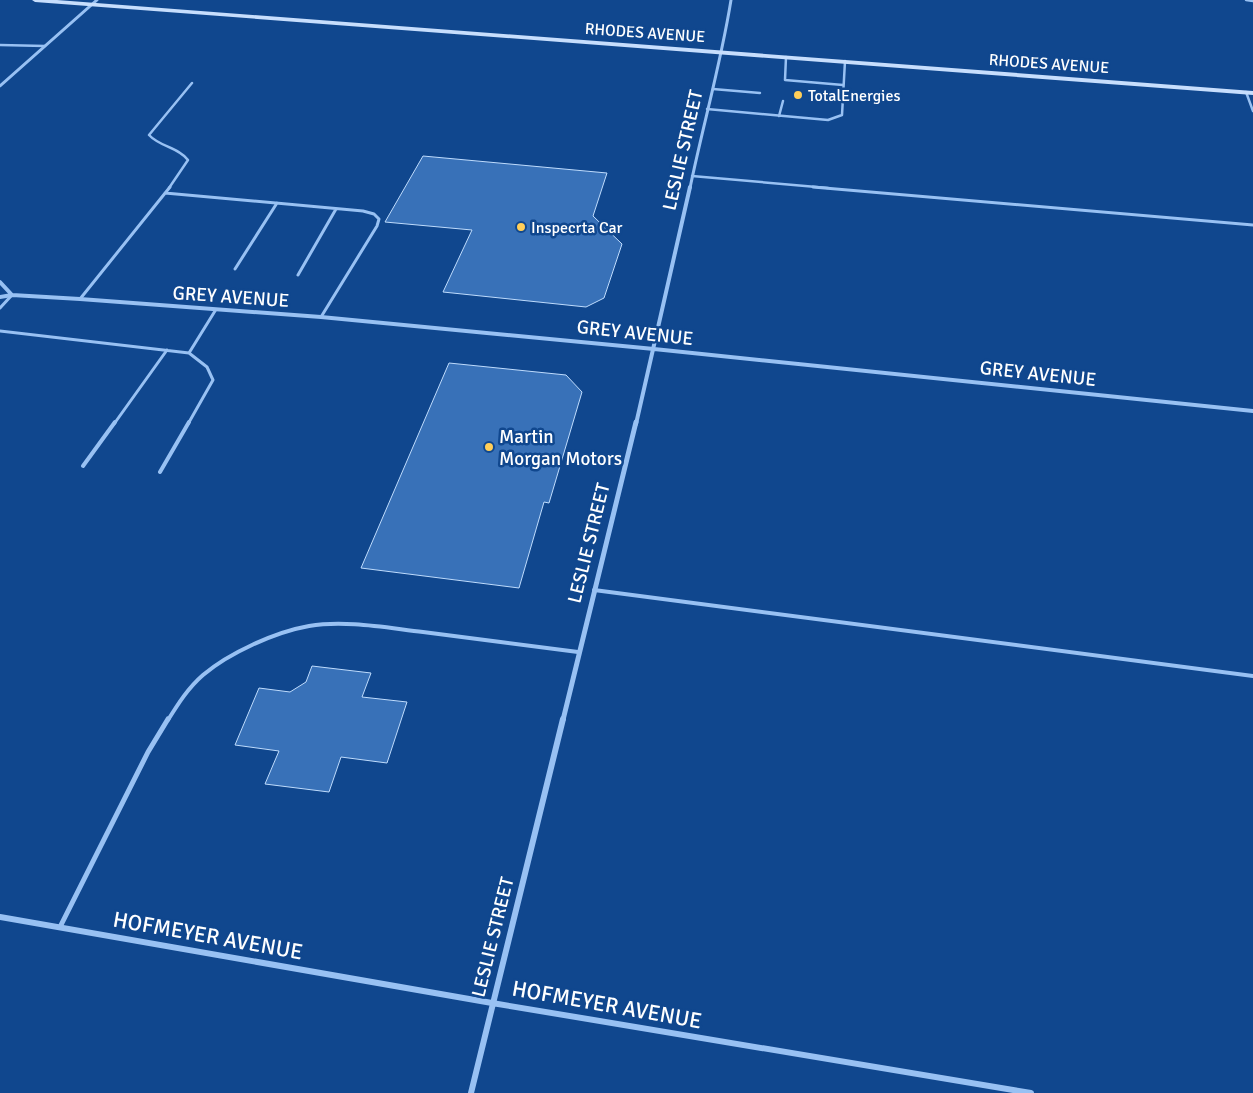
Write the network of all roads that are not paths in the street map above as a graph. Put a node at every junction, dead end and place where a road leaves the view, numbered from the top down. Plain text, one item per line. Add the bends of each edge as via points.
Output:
1 (35, 0) edge
2 (730, 0) edge
3 (1246, 0) edge
4 (1253, 1) edge
5 (95, 2) edge
6 (0, 45) edge
7 (46, 46) junction
8 (723, 52) junction
9 (786, 56) junction
10 (845, 61) junction
11 (785, 80) junction
12 (192, 84) dead end
13 (843, 84) junction
14 (784, 85) dead end
15 (0, 86) edge
16 (713, 89) junction
17 (1249, 92) edge
18 (760, 93) dead end
19 (783, 101) dead end
20 (707, 109) junction
21 (1253, 112) edge
22 (780, 116) junction
23 (692, 176) junction
24 (165, 193) junction
25 (277, 203) junction
26 (336, 209) junction
27 (1253, 225) edge
28 (235, 269) dead end
29 (298, 275) dead end
30 (0, 282) edge
31 (12, 295) junction
32 (0, 297) edge
33 (80, 299) junction
34 (0, 308) edge
35 (215, 311) junction
36 (322, 318) junction
37 (0, 331) edge
38 (654, 349) junction
39 (167, 350) junction
40 (189, 353) junction
41 (1253, 411) edge
42 (83, 466) dead end
43 (160, 472) dead end
44 (594, 590) junction
45 (578, 652) junction
46 (1253, 676) edge
47 (0, 917) edge
48 (60, 927) junction
49 (492, 1002) junction
50 (471, 1093) edge
51 (1031, 1093) edge

1 - 5 street, RHODES AVENUE
2 - 8 street, LESLIE STREET
3 - 4 lane
5 - 7 street
5 - 8 street, RHODES AVENUE
6 - 7 lane
7 - 15 street
8 - 9 street, RHODES AVENUE
8 - 16 street, LESLIE STREET
9 - 10 street, RHODES AVENUE
9 - 11 lane
10 - 13 lane
10 - 17 street, RHODES AVENUE
11 - 13 lane
11 - 14 lane
12 - 24 lane via 149,135 152,140 184,154 188,160
13 - 22 lane via 842,115 837,118
16 - 18 lane
16 - 20 street, LESLIE STREET
17 - 21 lane
19 - 22 lane
20 - 22 lane
20 - 23 street, LESLIE STREET
23 - 27 lane
23 - 38 street, LESLIE STREET
24 - 25 lane
24 - 33 lane
25 - 26 lane
25 - 28 lane
26 - 29 lane
26 - 36 lane via 363,211 379,219
30 - 31 street
31 - 32 street, GREY AVENUE
31 - 33 street, GREY AVENUE
31 - 34 lane
33 - 35 street, GREY AVENUE
35 - 36 street, GREY AVENUE
35 - 40 lane
36 - 38 street, GREY AVENUE
37 - 39 lane
38 - 41 street, GREY AVENUE
38 - 44 street, LESLIE STREET
39 - 40 lane
39 - 42 lane
40 - 43 lane via 203,361 211,370 213,380
44 - 45 street, LESLIE STREET
44 - 46 lane
45 - 48 lane via 336,624 290,631 236,653 203,675 182,697 148,752
45 - 49 street, LESLIE STREET
47 - 48 street, HOFMEYER AVENUE
48 - 49 street, HOFMEYER AVENUE
49 - 50 street, LESLIE STREET
49 - 51 street, HOFMEYER AVENUE

